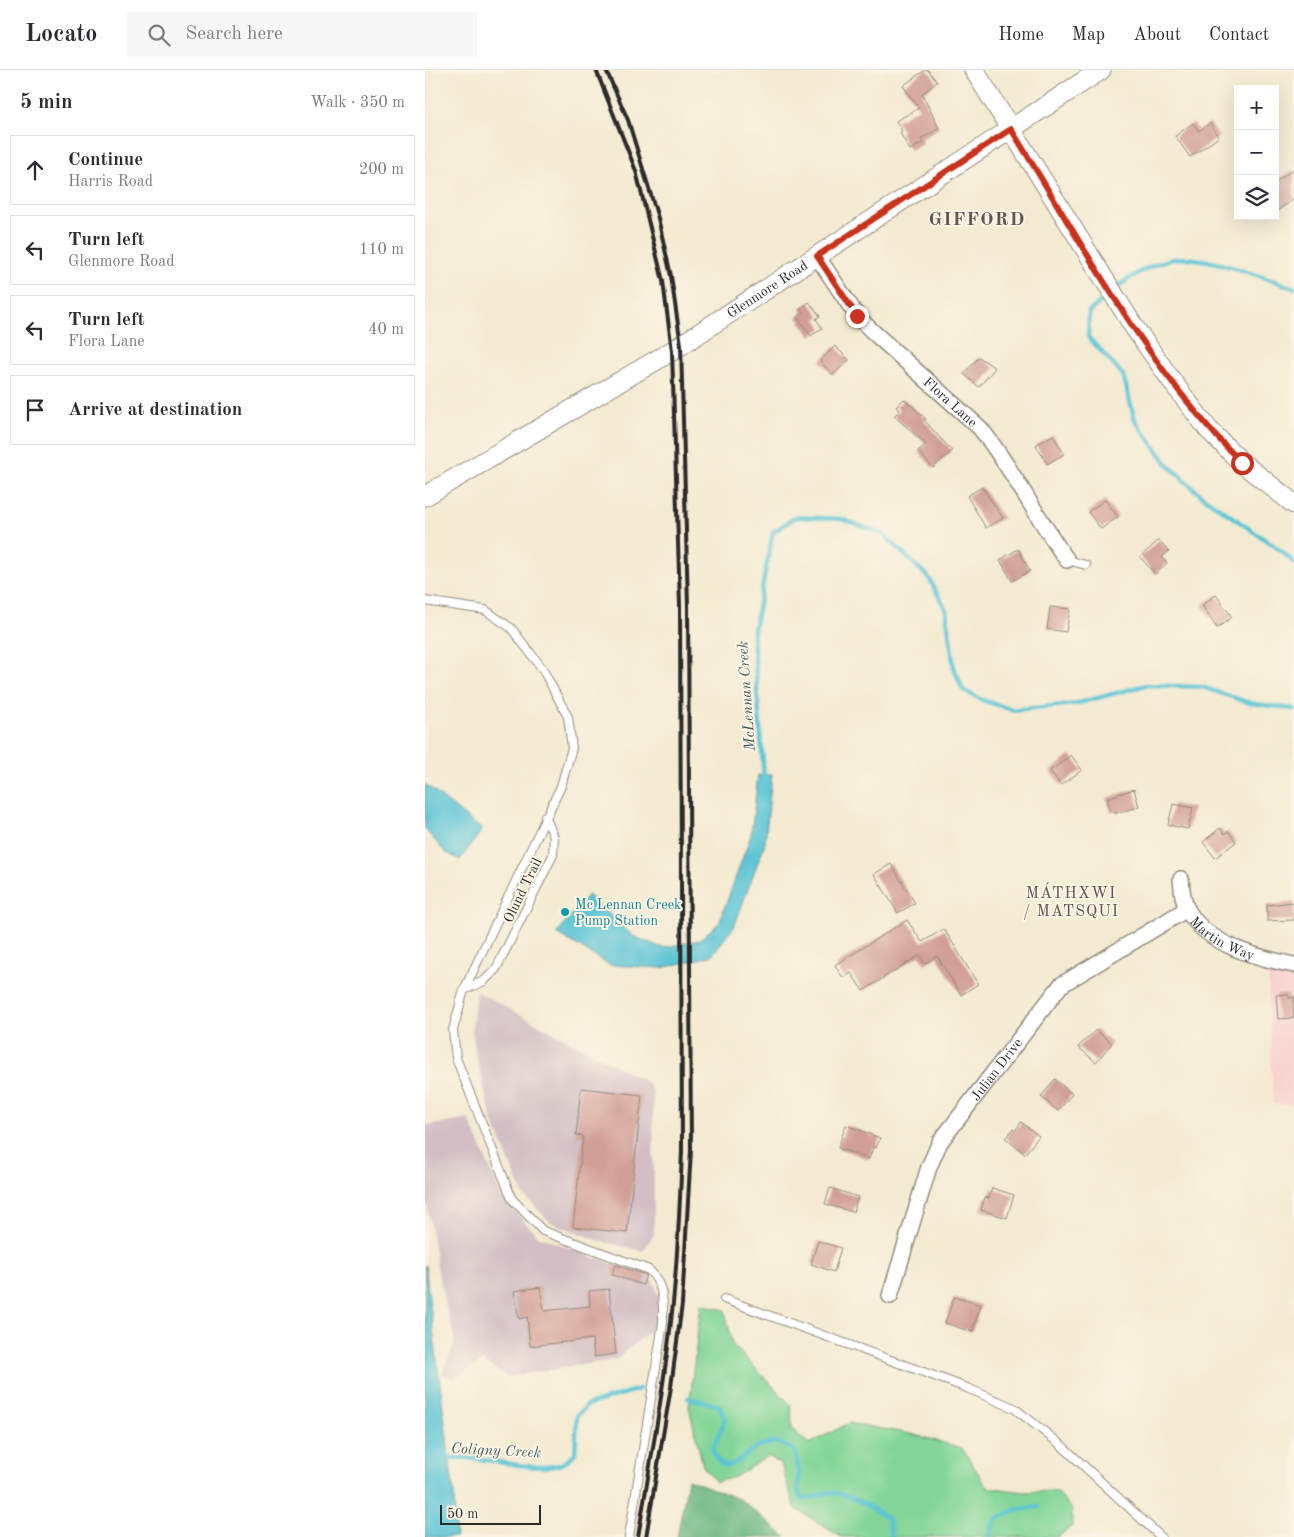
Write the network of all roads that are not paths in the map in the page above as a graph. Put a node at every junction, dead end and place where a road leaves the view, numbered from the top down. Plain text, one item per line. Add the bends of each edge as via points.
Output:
1 (974, 70) edge
2 (1101, 70) edge
3 (1011, 129) junction
4 (817, 256) junction
5 (425, 496) edge
6 (1294, 504) edge
7 (1067, 560) joint
8 (1086, 565) dead end
9 (425, 601) edge
10 (545, 816) junction
11 (1181, 879) dead end
12 (1187, 910) junction
13 (1294, 965) edge
14 (464, 990) junction
15 (890, 1296) dead end
16 (723, 1299) dead end
17 (629, 1537) edge
18 (1161, 1537) edge

1 - 3 street
2 - 3 street, Glenmore Road
3 - 4 street, Glenmore Road
3 - 6 street via 1134,327 1174,384 1208,429 1242,463
4 - 5 street, Glenmore Road via 672,351
4 - 7 street, Flora Lane via 857,316 980,428
7 - 8 lane
9 - 10 lane via 485,610 511,628 542,668 568,717 571,748 561,786
10 - 14 lane
10 - 14 lane, Olund Trail via 554,837 553,855 497,969 484,981
11 - 12 street, Martin Way
12 - 13 street, Martin Way via 1203,928 1227,945 1247,955
12 - 15 street, Julian Drive via 1061,985 946,1134 929,1167
14 - 17 lane via 453,1030 456,1058 512,1199 543,1231 649,1270 658,1279 663,1294 663,1323
16 - 18 lane via 1014,1408 1059,1444

